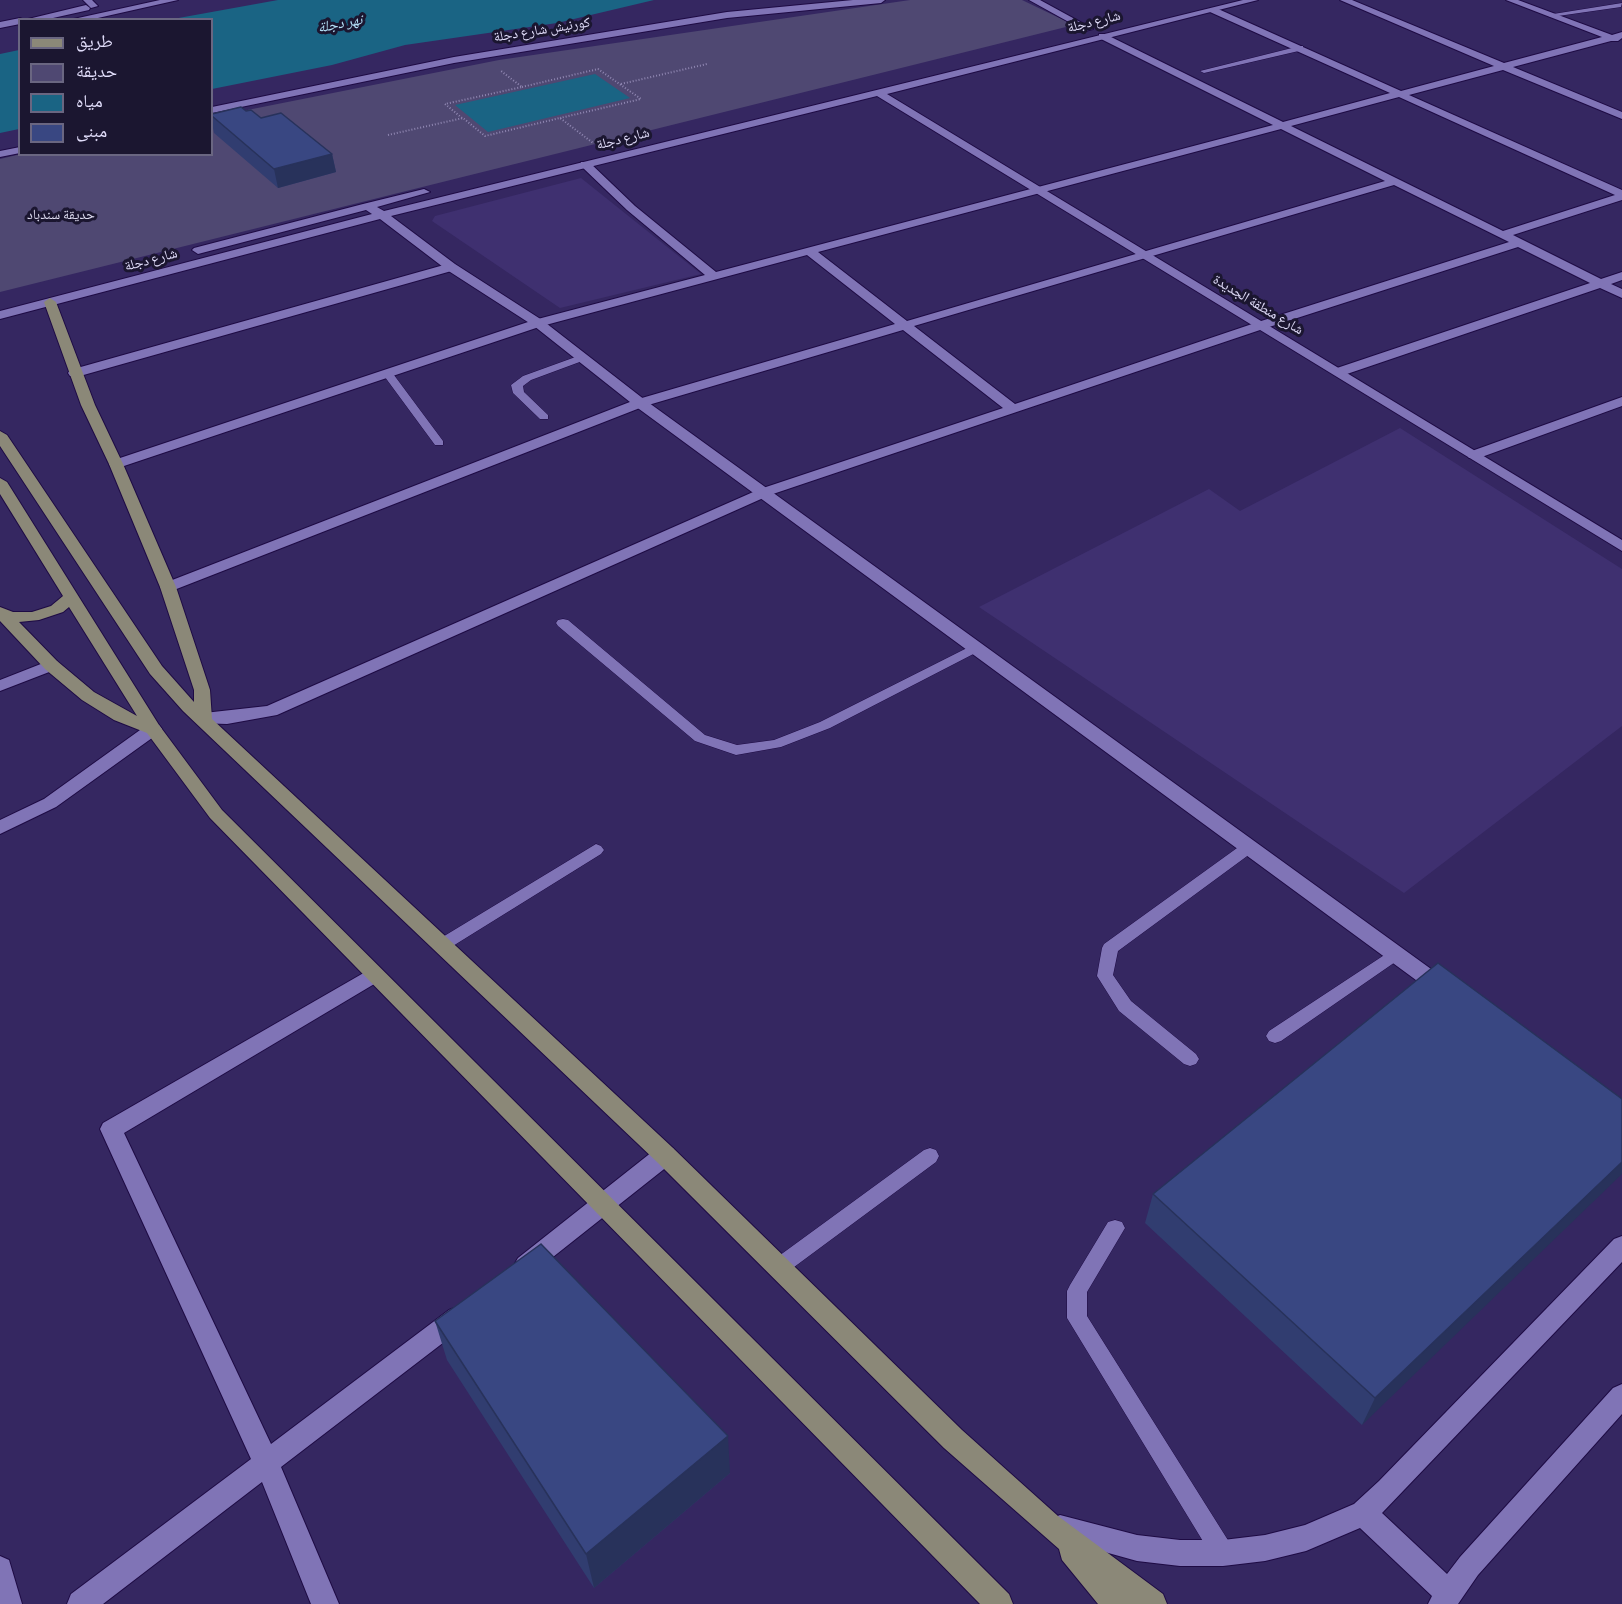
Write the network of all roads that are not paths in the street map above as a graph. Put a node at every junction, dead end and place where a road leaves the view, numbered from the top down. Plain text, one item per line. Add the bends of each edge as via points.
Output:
1 (129, 0) edge
2 (174, 0) edge
3 (881, 0) edge
4 (1033, 0) edge
5 (1254, 0) edge
6 (1344, 0) edge
7 (1510, 0) edge
8 (91, 3) edge
9 (1212, 5) edge
10 (1621, 5) edge
11 (1551, 15) junction
12 (35, 18) edge
13 (83, 18) edge
14 (18, 21) edge
15 (0, 25) edge
16 (1088, 29) junction
17 (18, 30) edge
18 (0, 34) edge
19 (1066, 34) dead end
20 (1102, 36) junction
21 (1619, 38) edge
22 (1300, 48) junction
23 (1505, 67) junction
24 (1204, 71) dead end
25 (877, 92) junction
26 (1402, 94) junction
27 (213, 110) edge
28 (1622, 116) edge
29 (1284, 126) junction
30 (18, 150) edge
31 (0, 154) edge
32 (585, 164) junction
33 (1396, 182) junction
34 (436, 189) dead end
35 (1041, 191) junction
36 (1622, 195) edge
37 (367, 206) junction
38 (382, 215) junction
39 (1505, 234) junction
40 (1521, 242) junction
41 (810, 252) junction
42 (183, 254) dead end
43 (1148, 256) junction
44 (452, 267) junction
45 (1622, 276) edge
46 (715, 277) junction
47 (1600, 284) junction
48 (1622, 294) edge
49 (50, 302) junction
50 (0, 315) edge
51 (538, 323) junction
52 (906, 325) junction
53 (1262, 325) junction
54 (581, 358) junction
55 (1339, 372) junction
56 (75, 373) junction
57 (387, 374) junction
58 (1622, 401) edge
59 (640, 403) junction
60 (1012, 408) junction
61 (544, 417) dead end
62 (0, 435) edge
63 (439, 443) dead end
64 (1474, 455) junction
65 (116, 464) junction
66 (0, 482) edge
67 (765, 492) junction
68 (1620, 544) edge
69 (168, 587) junction
70 (72, 596) junction
71 (1, 612) edge
72 (563, 623) dead end
73 (978, 648) junction
74 (51, 665) junction
75 (0, 686) edge
76 (204, 719) junction
77 (153, 729) junction
78 (0, 828) edge
79 (1249, 847) junction
80 (596, 850) dead end
81 (442, 945) junction
82 (1395, 954) junction
83 (374, 975) junction
84 (1452, 995) edge
85 (1275, 1036) dead end
86 (1190, 1059) dead end
87 (665, 1155) junction
88 (930, 1156) dead end
89 (604, 1206) junction
90 (1115, 1228) dead end
91 (1622, 1246) edge
92 (779, 1267) junction
93 (510, 1277) edge
94 (473, 1306) edge
95 (1622, 1396) edge
96 (267, 1464) junction
97 (1363, 1513) junction
98 (1049, 1525) junction
99 (1223, 1552) junction
100 (0, 1569) edge
101 (1445, 1598) edge
102 (997, 1603) edge
103 (9, 1604) edge
104 (81, 1604) edge
105 (325, 1604) edge
106 (1116, 1604) edge
107 (1153, 1604) edge

1 - 8 street
2 - 13 street
3 - 27 street, كورنيش شارع دجلة via 727,15 454,60
4 - 16 street
5 - 9 street, شارع دجلة
6 - 23 street
7 - 11 street
8 - 12 street
9 - 16 street, شارع دجلة
9 - 20 street, شارع دجلة
9 - 22 street
10 - 11 lane
11 - 21 street
14 - 15 street
16 - 19 street, شارع دجلة
17 - 18 street
20 - 25 street, شارع دجلة
20 - 29 street
21 - 23 street
22 - 24 lane
22 - 26 street
23 - 26 street
23 - 28 street
25 - 32 street, شارع دجلة
25 - 35 street, شارع منطقة الجديدة
26 - 29 street
26 - 36 street
29 - 33 street
29 - 35 street
30 - 31 street
32 - 38 street, شارع دجلة
32 - 46 street
33 - 39 street
33 - 43 street
34 - 37 street, شارع دجلة
35 - 41 street
35 - 43 street, شارع منطقة الجديدة
36 - 39 street
37 - 38 street
37 - 42 street, شارع دجلة
38 - 44 street
38 - 49 street, شارع دجلة
39 - 40 street
40 - 47 street
40 - 53 street
41 - 46 street
41 - 52 street
43 - 52 street
43 - 53 street, شارع منطقة الجديدة
44 - 51 street
44 - 56 street
45 - 47 street
46 - 51 street
47 - 48 street
47 - 55 street
49 - 50 street, شارع دجلة
49 - 56 main road
51 - 54 street
51 - 57 street
52 - 59 street
52 - 60 street
53 - 55 street, شارع منطقة الجديدة
53 - 60 street
54 - 59 street
54 - 61 lane via 517,385 519,393
55 - 64 street, شارع منطقة الجديدة
56 - 65 main road
57 - 63 lane
57 - 65 street
58 - 64 street
59 - 67 street
59 - 69 street
60 - 67 street
62 - 76 main road via 156,670
64 - 68 street, شارع منطقة الجديدة
65 - 69 main road
66 - 70 main road
67 - 73 street
67 - 76 street via 271,711
69 - 76 main road via 202,690
70 - 71 main road via 57,609 33,617 10,617
70 - 77 main road
71 - 74 main road
72 - 73 lane via 700,738 736,750 776,744 825,724
73 - 79 street
74 - 75 street
74 - 77 main road via 88,696 120,716
76 - 81 main road
77 - 78 street via 50,803
77 - 83 main road via 216,814
79 - 82 street
79 - 86 lane via 1110,948 1106,976 1125,1006
80 - 81 lane
81 - 87 main road
82 - 84 street
82 - 85 lane
83 - 89 main road
83 - 96 street via 111,1129
87 - 89 street
87 - 92 main road
88 - 92 lane
89 - 93 street
89 - 102 main road
90 - 99 lane via 1077,1291 1077,1317
91 - 97 street
92 - 98 main road via 952,1438
94 - 96 street
95 - 101 street
96 - 104 street
96 - 105 street
97 - 99 street via 1306,1538 1265,1548
97 - 101 street
98 - 99 street via 1137,1548
98 - 106 main road
98 - 107 main road
100 - 103 street

